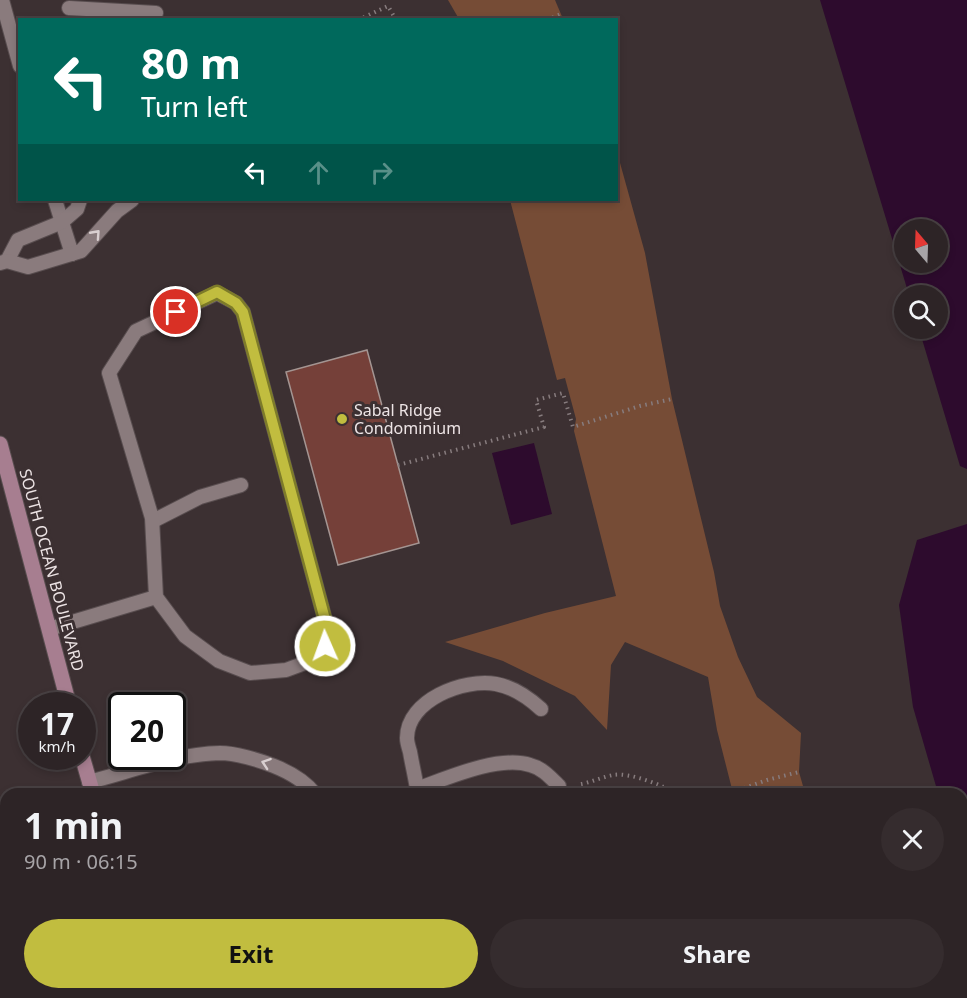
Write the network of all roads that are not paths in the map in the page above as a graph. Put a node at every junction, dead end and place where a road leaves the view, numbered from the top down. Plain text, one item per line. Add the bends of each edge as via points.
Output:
1 (2, 0) edge
2 (70, 9) edge
3 (156, 11) edge
4 (18, 59) edge
5 (55, 201) edge
6 (78, 204) edge
7 (118, 205) edge
8 (62, 222) junction
9 (72, 254) junction
10 (3, 262) edge
11 (0, 444) edge
12 (5, 483) edge
13 (241, 485) dead end
14 (153, 520) junction
15 (156, 597) junction
16 (49, 628) junction
17 (66, 692) edge
18 (541, 708) dead end
19 (86, 770) edge
20 (559, 786) road end
21 (91, 788) edge
22 (310, 788) edge
23 (417, 788) edge
24 (426, 788) edge

1 - 4 lane
2 - 3 lane
5 - 8 lane
6 - 8 lane
9 -> 7 lane via 81,251
8 - 9 lane
8 - 10 lane via 18,240
9 - 10 lane via 28,267
11 - 12 main road, SOUTH OCEAN BOULEVARD
12 - 16 main road, SOUTH OCEAN BOULEVARD
13 - 14 lane via 200,497
14 - 15 lane
14 - 15 lane via 109,373 136,331 217,292 243,312 327,627 325,646 313,660 295,667 250,673 219,661 185,636
15 - 16 lane
16 - 17 main road, SOUTH OCEAN BOULEVARD
18 - 23 lane via 496,684 472,683 426,702 411,721 407,739
19 - 21 main road
20 - 24 lane via 546,772 529,764 508,762 482,767
22 -> 21 lane via 288,771 222,753 178,758

